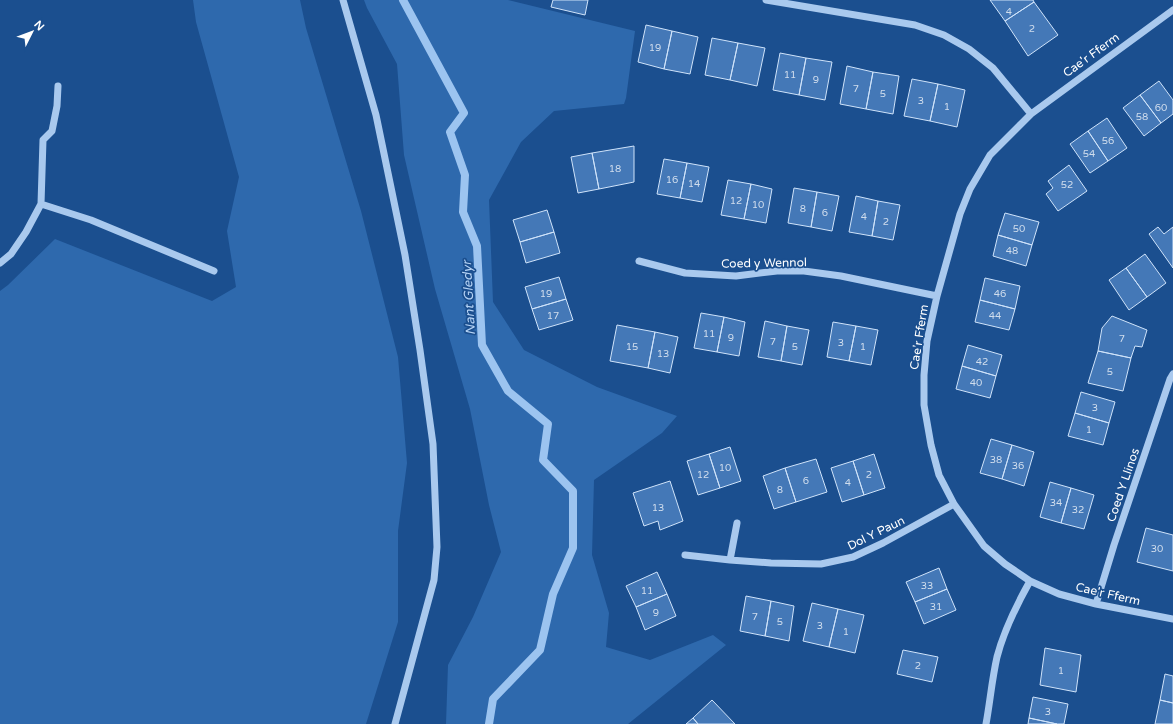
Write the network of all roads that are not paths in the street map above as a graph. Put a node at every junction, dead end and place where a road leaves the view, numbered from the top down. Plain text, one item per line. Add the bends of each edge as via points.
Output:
1 (343, 0) edge
2 (766, 0) edge
3 (1173, 10) edge
4 (58, 86) dead end
5 (1031, 114) junction
6 (41, 204) junction
7 (639, 261) dead end
8 (0, 263) edge
9 (214, 271) dead end
10 (937, 296) junction
11 (1173, 374) edge
12 (954, 504) junction
13 (737, 523) dead end
14 (685, 555) dead end
15 (730, 560) junction
16 (1030, 581) junction
17 (1096, 604) junction
18 (1173, 619) edge
19 (395, 724) edge
20 (986, 724) edge

1 - 19 street via 376,115 405,255 433,444 437,548 434,580
2 - 5 street via 915,25 944,35 969,49 993,68
3 - 5 street, Cae'r Fferm
4 - 6 street via 58,106 52,131 43,140
5 - 10 street, Cae'r Fferm via 990,155 970,189 960,214
6 - 8 street via 19,243
6 - 9 street via 91,220
7 - 10 street, Coed y Wennol via 685,273 736,276 777,271 841,276
10 - 12 street, Cae'r Fferm via 927,341 924,405 930,445 939,475
11 - 17 street, Coed Y Llinos
12 - 15 street, Dol Y Paun via 853,558 820,564
12 - 16 street, Cae'r Fferm via 984,546
13 - 15 street
14 - 15 street, Dol Y Paun
16 - 17 street, Cae'r Fferm via 1059,594
16 - 20 street via 1001,643
17 - 18 street, Cae'r Fferm

